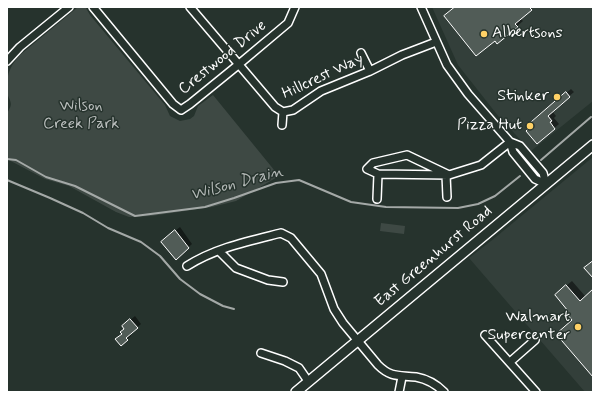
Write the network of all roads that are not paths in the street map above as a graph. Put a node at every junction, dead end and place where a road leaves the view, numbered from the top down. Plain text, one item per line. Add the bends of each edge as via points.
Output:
1 (69, 7) edge
2 (93, 7) edge
3 (190, 7) edge
4 (295, 7) edge
5 (421, 7) edge
6 (436, 42) junction
7 (10, 51) edge
8 (361, 53) dead end
9 (7, 61) edge
10 (238, 65) junction
11 (370, 71) junction
12 (283, 112) junction
13 (282, 124) dead end
14 (510, 142) junction
15 (593, 145) edge
16 (378, 174) junction
17 (447, 175) junction
18 (546, 184) junction
19 (447, 197) dead end
20 (376, 198) dead end
21 (219, 251) junction
22 (187, 266) dead end
23 (283, 282) dead end
24 (485, 335) dead end
25 (357, 340) junction
26 (535, 340) dead end
27 (261, 353) dead end
28 (510, 362) junction
29 (402, 377) junction
30 (308, 381) junction
31 (296, 392) edge
32 (400, 392) edge
33 (444, 392) edge
34 (536, 392) edge

1 - 7 street
2 - 10 street, Crestwood Drive via 180,110
3 - 10 street, Hillcrest Way
4 - 10 street, Crestwood Drive via 288,23
5 - 6 street
6 - 11 street, Hillcrest Way
6 - 14 street via 447,65 468,94
7 - 9 street
8 - 11 street
10 - 12 street, Hillcrest Way via 275,107
11 - 12 street, Hillcrest Way via 321,91 293,110
12 - 13 street
14 - 17 street via 481,165
14 - 18 street via 513,152 535,179
15 - 18 main road, East Greenhurst Road
16 - 17 street
16 - 17 street via 367,169 373,163 407,156
16 - 20 street
17 - 19 street
18 - 25 main road, East Greenhurst Road
21 - 22 street
21 - 23 street via 236,268 268,280
21 - 25 street via 281,233 291,238 321,274 334,309
24 - 28 street
25 - 29 street via 384,371
25 - 30 main road, East Greenhurst Road
26 - 28 street
27 - 30 street via 299,368
28 - 34 street
29 - 32 street
29 - 33 street via 416,377 430,382
30 - 31 main road, East Greenhurst Road

